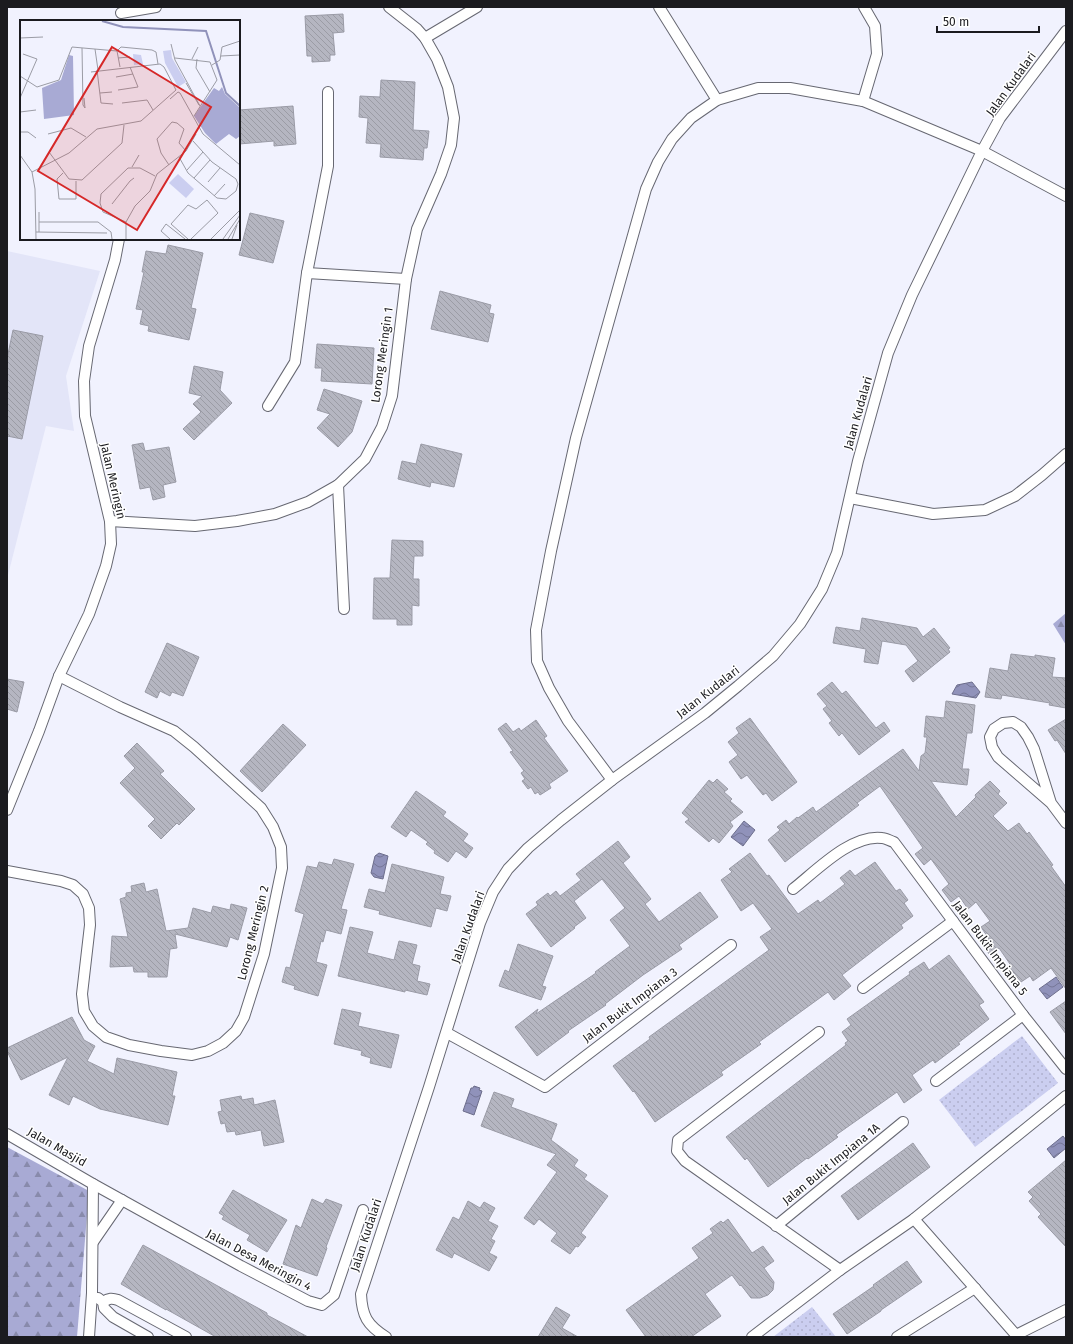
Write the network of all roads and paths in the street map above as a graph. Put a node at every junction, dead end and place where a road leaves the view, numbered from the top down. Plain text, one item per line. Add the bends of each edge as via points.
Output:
1 (156, 7) edge
2 (389, 7) edge
3 (477, 7) edge
4 (659, 7) edge
5 (864, 7) edge
6 (120, 14) edge
7 (1066, 32) edge
8 (425, 38) junction
9 (328, 92) dead end
10 (717, 100) junction
11 (863, 101) junction
12 (982, 151) junction
13 (1066, 196) edge
14 (119, 240) edge
15 (307, 274) junction
16 (406, 279) junction
17 (268, 406) dead end
18 (1066, 454) edge
19 (338, 485) junction
20 (850, 498) junction
21 (110, 521) junction
22 (344, 610) dead end
23 (59, 676) junction
24 (612, 780) junction
25 (11, 786) edge
26 (1051, 803) junction
27 (7, 810) edge
28 (1066, 823) edge
29 (7, 870) edge
30 (793, 889) dead end
31 (954, 921) junction
32 (731, 945) dead end
33 (863, 988) dead end
34 (1023, 1015) junction
35 (819, 1032) dead end
36 (447, 1033) junction
37 (1066, 1069) edge
38 (936, 1081) dead end
39 (1066, 1096) edge
40 (903, 1122) dead end
41 (7, 1134) edge
42 (93, 1184) junction
43 (122, 1200) junction
44 (363, 1210) dead end
45 (914, 1219) junction
46 (776, 1226) junction
47 (93, 1242) junction
48 (840, 1270) junction
49 (975, 1288) junction
50 (92, 1293) junction
51 (103, 1302) junction
52 (1066, 1310) edge
53 (1016, 1336) edge
54 (88, 1337) edge
55 (148, 1337) edge
56 (186, 1337) edge
57 (386, 1337) edge
58 (752, 1337) edge
59 (898, 1337) edge

1 - 6 street
2 - 8 street, Lorong Meringin 1
3 - 8 street
4 - 10 street
5 - 11 street via 875,26 877,54
7 - 12 street, Jalan Kudalari via 1000,118
8 - 16 street, Lorong Meringin 1 via 448,87 454,118 451,145 417,229
9 - 15 street via 328,166
10 - 11 street via 758,88 790,88
10 - 24 street via 691,118 672,139 646,189 576,438 536,630 538,661 550,688 568,720
11 - 12 street
12 - 13 street
12 - 20 street, Jalan Kudalari via 912,295 888,353
14 - 21 street, Jalan Meringin via 89,346 84,380 85,416
15 - 16 street
15 - 17 street via 295,362
16 - 19 street, Lorong Meringin 1 via 392,396 382,427 365,459
18 - 20 street via 1015,496 985,510 933,514
19 - 21 street, Lorong Meringin 1 via 308,502 275,514 237,521 195,526
19 - 22 street
20 - 24 street, Jalan Kudalari via 837,553 822,589 800,624 773,656 705,713
21 - 23 street, Jalan Meringin via 111,544 106,566 88,614
23 - 25 street, Jalan Meringin via 39,731
23 - 29 street, Lorong Meringin 2 via 174,731 200,751 261,808 273,827 281,847 282,868 264,954 244,1017 236,1032 208,1051 192,1055 129,1045 106,1037 93,1026 84,1011 82,994 90,926 89,908 83,894 73,885 61,881
24 - 36 street, Jalan Kudalari via 528,848 508,869 493,892 480,923
25 - 27 street, Jalan Meringin
26 - 26 street via 998,757 990,737 994,729 1003,723 1014,722 1021,727 1034,749
26 - 28 street
30 - 31 street, Jalan Bukit Impiana 5 via 852,844 883,838 894,842
31 - 33 street
31 - 34 street, Jalan Bukit Impiana 5
32 - 36 street, Jalan Bukit Impiana 3 via 545,1087
34 - 37 street, Jalan Bukit Impiana 5
34 - 38 street
35 - 46 street via 678,1140 677,1151 685,1161
36 - 57 street, Jalan Kudalari via 360,1294 366,1320
39 - 45 street
40 - 46 street, Jalan Bukit Impiana 1A
41 - 42 street, Jalan Masjid
42 - 43 street, Jalan Desa Meringin 4
42 - 47 street
43 - 44 street, Jalan Desa Meringin 4 via 308,1302 322,1305 334,1296
43 - 47 street
45 - 48 street
45 - 49 street
46 - 48 street
47 - 50 street
48 - 58 street
49 - 53 street
49 - 59 street
50 - 51 street
50 - 54 street
51 - 55 street via 104,1308 113,1317
51 - 56 street via 113,1298 118,1300
52 - 53 street

